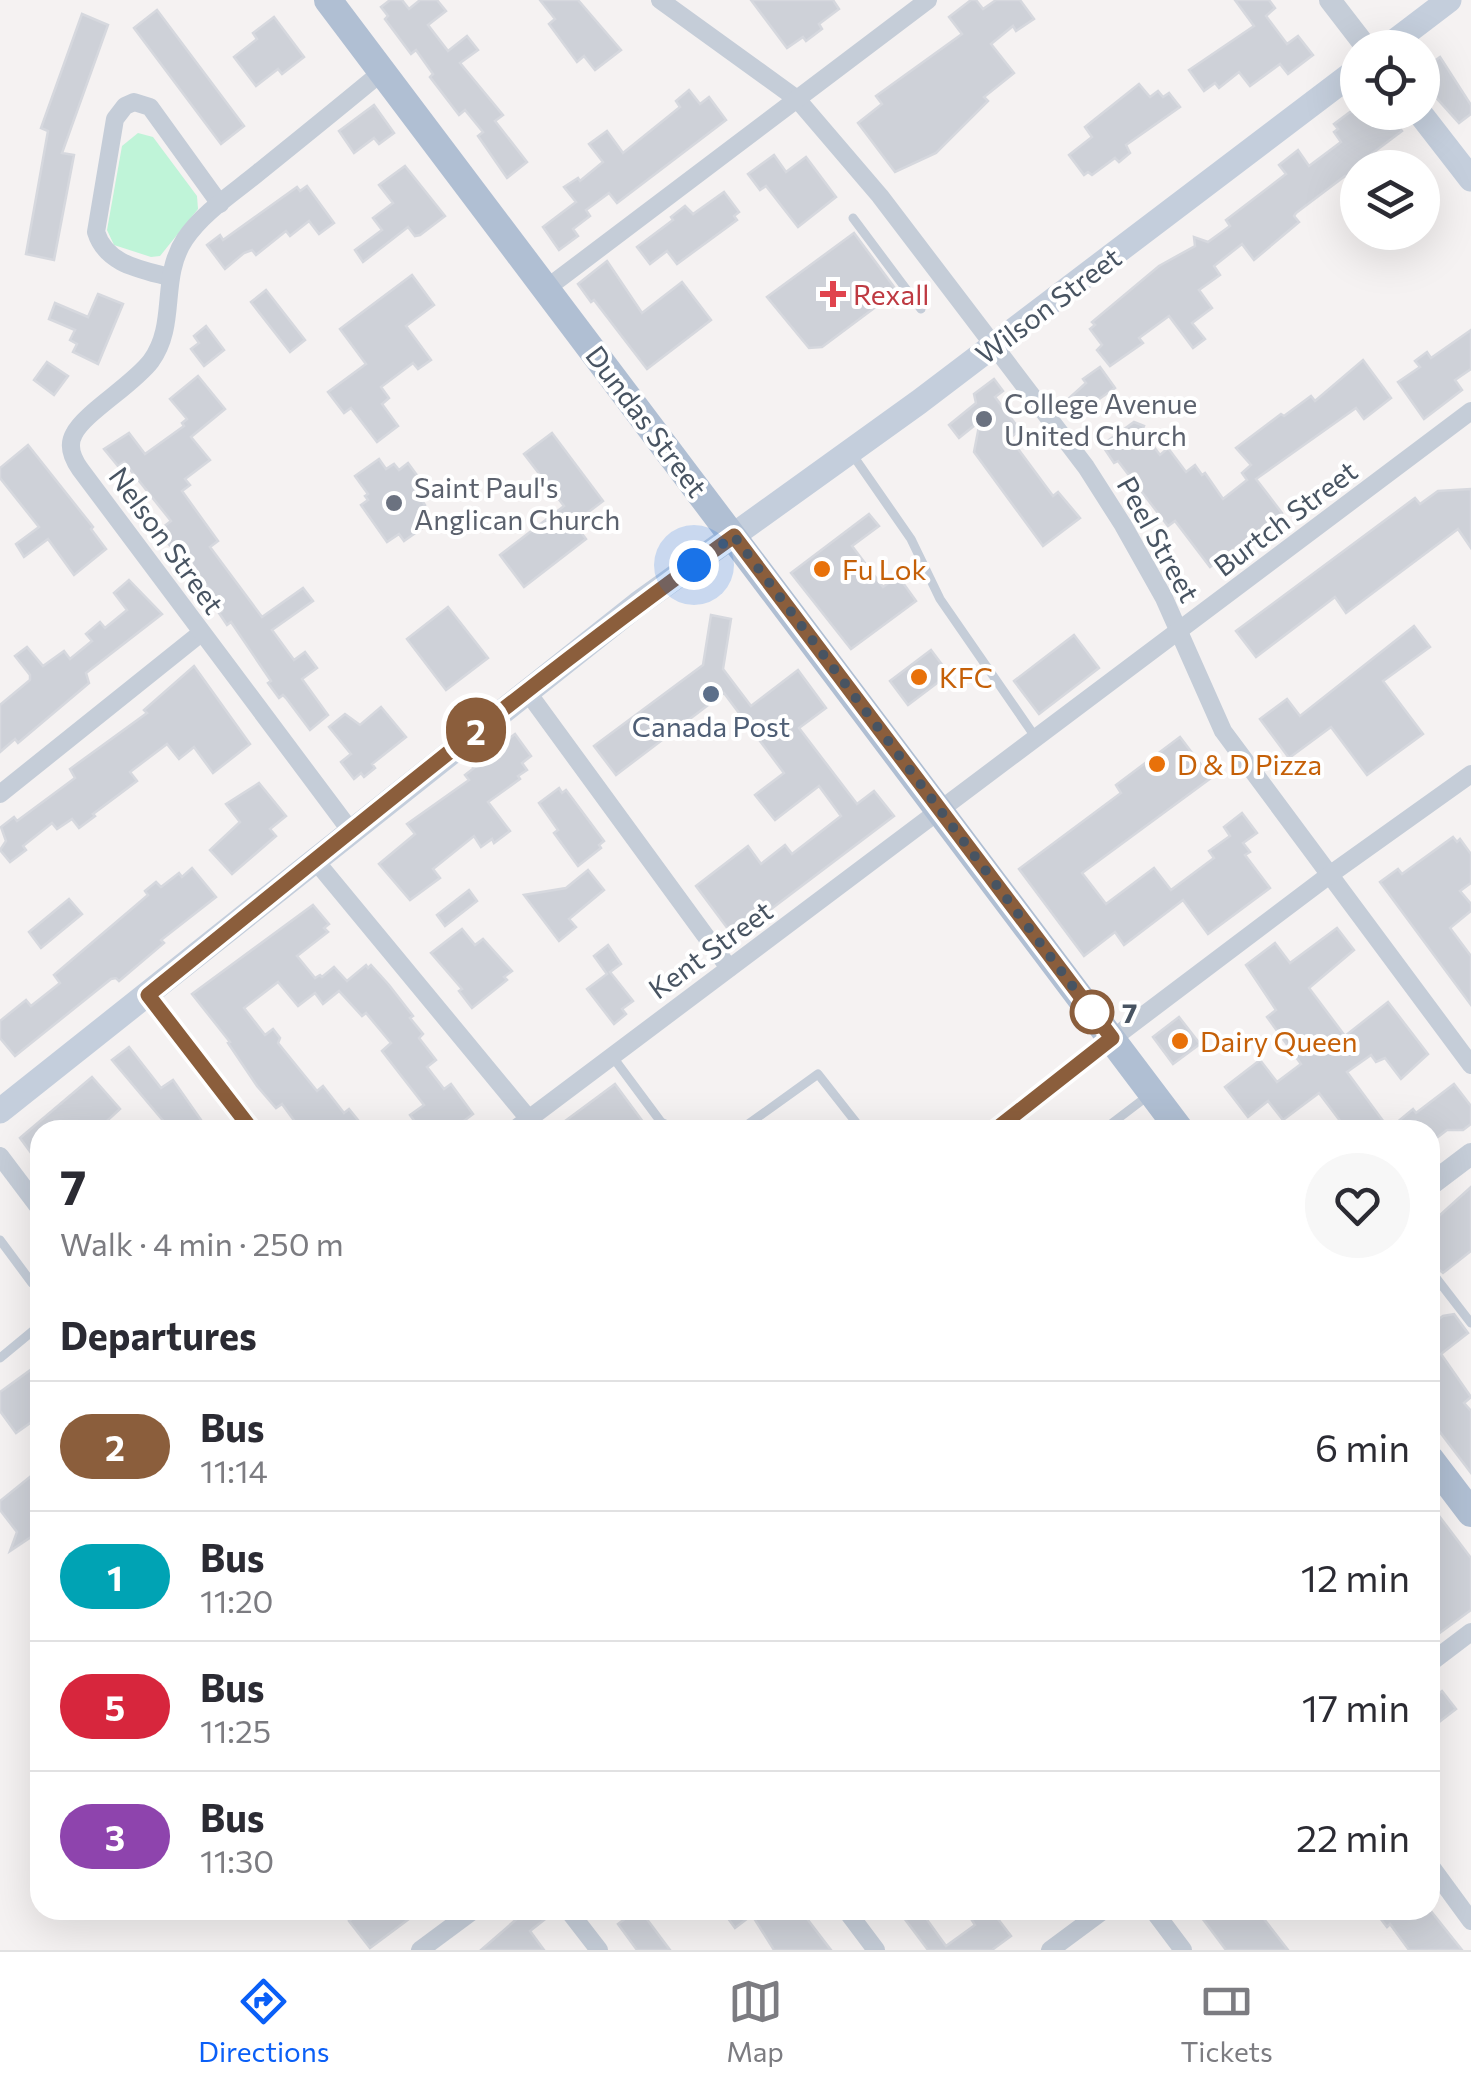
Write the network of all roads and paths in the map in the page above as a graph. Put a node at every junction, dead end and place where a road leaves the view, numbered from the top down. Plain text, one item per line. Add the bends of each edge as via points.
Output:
1 (328, 0) edge
2 (928, 0) edge
3 (1330, 0) edge
4 (1449, 0) edge
5 (668, 2) edge
6 (1354, 30) edge
7 (1410, 30) edge
8 (383, 71) junction
9 (1340, 83) edge
10 (796, 100) junction
11 (1433, 130) edge
12 (1471, 179) edge
13 (220, 204) junction
14 (853, 218) dead end
15 (168, 277) junction
16 (546, 288) junction
17 (921, 309) dead end
18 (994, 346) junction
19 (1471, 411) edge
20 (851, 452) junction
21 (734, 536) junction
22 (1179, 632) junction
23 (201, 634) junction
24 (526, 690) junction
25 (1037, 739) junction
26 (1471, 774) edge
27 (0, 794) edge
28 (940, 812) junction
29 (350, 830) junction
30 (314, 859) junction
31 (1328, 876) junction
32 (729, 968) junction
33 (148, 995) junction
34 (1112, 1038) junction
35 (612, 1056) junction
36 (1471, 1065) edge
37 (1152, 1093) junction
38 (0, 1111) edge
39 (244, 1120) edge
40 (518, 1120) edge
41 (526, 1120) edge
42 (660, 1120) edge
43 (754, 1120) edge
44 (854, 1120) edge
45 (1008, 1120) edge
46 (1116, 1120) edge
47 (1172, 1120) edge
48 (1471, 1154) edge
49 (0, 1156) edge
50 (1440, 1177) edge
51 (30, 1196) edge
52 (0, 1240) edge
53 (30, 1279) edge
54 (1440, 1283) edge
55 (1471, 1323) edge
56 (30, 1333) edge
57 (0, 1358) edge
58 (1440, 1470) edge
59 (1466, 1497) edge
60 (1471, 1632) edge
61 (1440, 1655) edge
62 (1440, 1879) edge
63 (460, 1920) edge
64 (576, 1920) edge
65 (854, 1920) edge
66 (1090, 1920) edge
67 (1160, 1920) edge
68 (1471, 1921) edge
69 (420, 1950) edge
70 (599, 1950) edge
71 (876, 1950) edge
72 (1050, 1950) edge
73 (1183, 1950) edge

1 - 8 main road, Dundas Street
2 - 10 street
3 - 6 street
4 - 7 main road
5 - 10 street, Peel Street
8 - 13 street
8 - 16 main road, Dundas Street
9 - 18 main road, Wilson Street
10 - 16 street
10 - 18 street, Peel Street via 880,196
11 - 12 main road
13 - 15 street via 186,237
13 - 15 street via 150,107 134,102 122,109 96,232 108,255
14 - 17 lane
15 - 23 street, Nelson Street via 168,316 155,355 72,435 71,448
16 - 21 main road, Dundas Street
18 - 20 main road, Wilson Street
18 - 22 street, Peel Street via 1105,495
19 - 22 street, Burtch Street
20 - 21 main road, Wilson Street
20 - 25 lane via 911,539 940,599
21 - 24 main road, Wilson Street
21 - 28 main road, Dundas Street
22 - 25 street, Burtch Street
22 - 31 street, Peel Street via 1223,732
23 - 27 street
23 - 29 street, Nelson Street
24 - 29 main road, Wilson Street
24 - 32 street
25 - 28 street, Burtch Street
26 - 31 street
28 - 32 street, Kent Street
28 - 34 main road, Dundas Street
29 - 30 main road, Wilson Street
30 - 33 main road, Wilson Street
30 - 40 street
31 - 34 street
31 - 36 street, Peel Street
32 - 35 street, Kent Street
33 - 38 main road, Wilson Street
33 - 39 street
34 - 37 main road, Dundas Street
34 - 45 lane
35 - 41 street, Kent Street
35 - 42 lane
37 - 46 lane
37 - 47 main road, Dundas Street
43 - 44 lane via 818,1074
48 - 50 street
49 - 51 street
52 - 53 lane
54 - 55 lane
56 - 57 lane
58 - 59 main road
60 - 61 street
62 - 68 street
63 - 69 street
64 - 70 street
65 - 71 street
66 - 72 street
67 - 73 street

